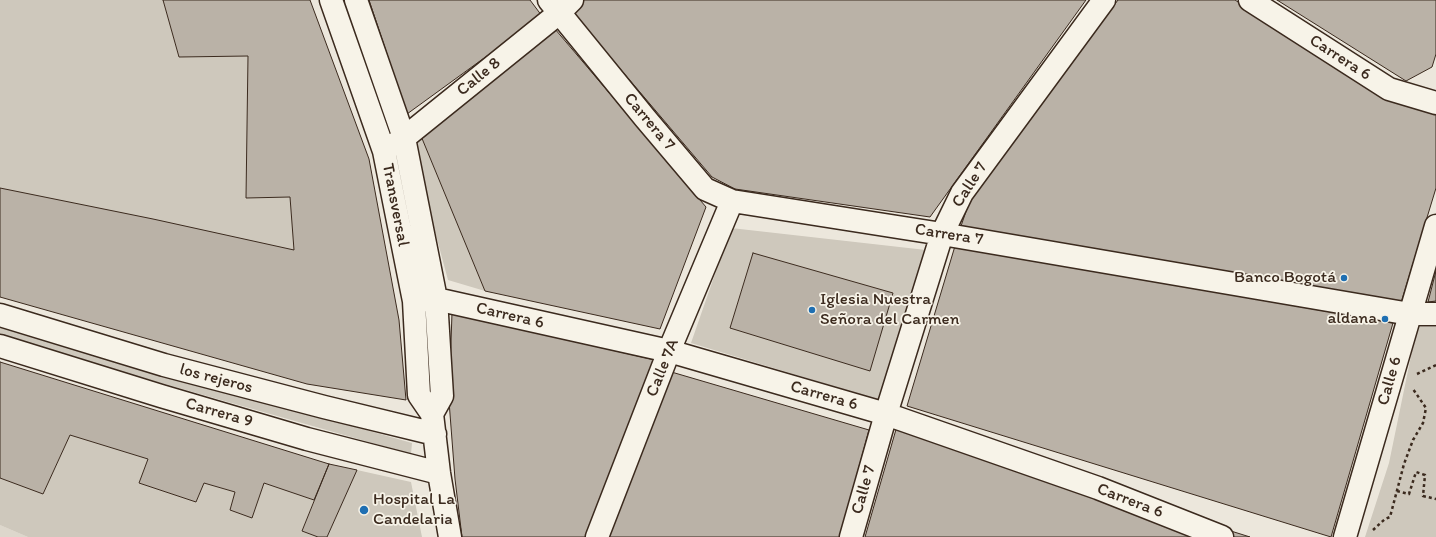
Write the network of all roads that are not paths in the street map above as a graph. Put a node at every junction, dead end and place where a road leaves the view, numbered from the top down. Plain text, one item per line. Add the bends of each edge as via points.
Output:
1 (331, 0) edge
2 (356, 0) edge
3 (1104, 0) edge
4 (1250, 0) edge
5 (560, 4) edge
6 (1436, 104) edge
7 (404, 138) junction
8 (384, 151) junction
9 (732, 201) junction
10 (1436, 226) edge
11 (942, 234) junction
12 (436, 299) junction
13 (414, 301) junction
14 (1410, 314) junction
15 (1436, 314) edge
16 (0, 315) edge
17 (0, 346) edge
18 (669, 352) junction
19 (886, 414) junction
20 (433, 424) junction
21 (439, 473) junction
22 (450, 537) edge
23 (597, 537) edge
24 (851, 537) edge
25 (1222, 537) edge
26 (1345, 537) edge

1 - 8 street, Transversal
2 - 7 street, Transversal
3 - 11 street, Calle 7 via 962,193
4 - 6 street, Carrera 6 via 1389,89
5 - 7 street, Calle 8
5 - 9 street, Carrera 7 via 645,118 705,189
7 - 8 street, Calle 8
7 - 12 street, Transversal
8 - 13 street, Transversal
9 - 11 street, Carrera 7
9 - 18 street, Calle 7A
10 - 14 street, Calle 6
11 - 14 street, Carrera 7
11 - 19 street, Calle 7
12 - 13 street, Carrera 6
12 - 18 street, Carrera 6
12 - 20 street, Transversal via 442,396
13 - 20 street, Transversal via 419,395
14 - 15 street, Carrera 7
14 - 26 street, Calle 6
16 - 20 street, los rejeros via 164,365 324,407
17 - 21 street, Carrera 9 via 299,437
18 - 19 street, Carrera 6
18 - 23 street, Calle 7A
19 - 24 street, Calle 7
19 - 25 street, Carrera 6 via 1098,488
20 - 21 street, Transversal
21 - 22 street, Transversal

